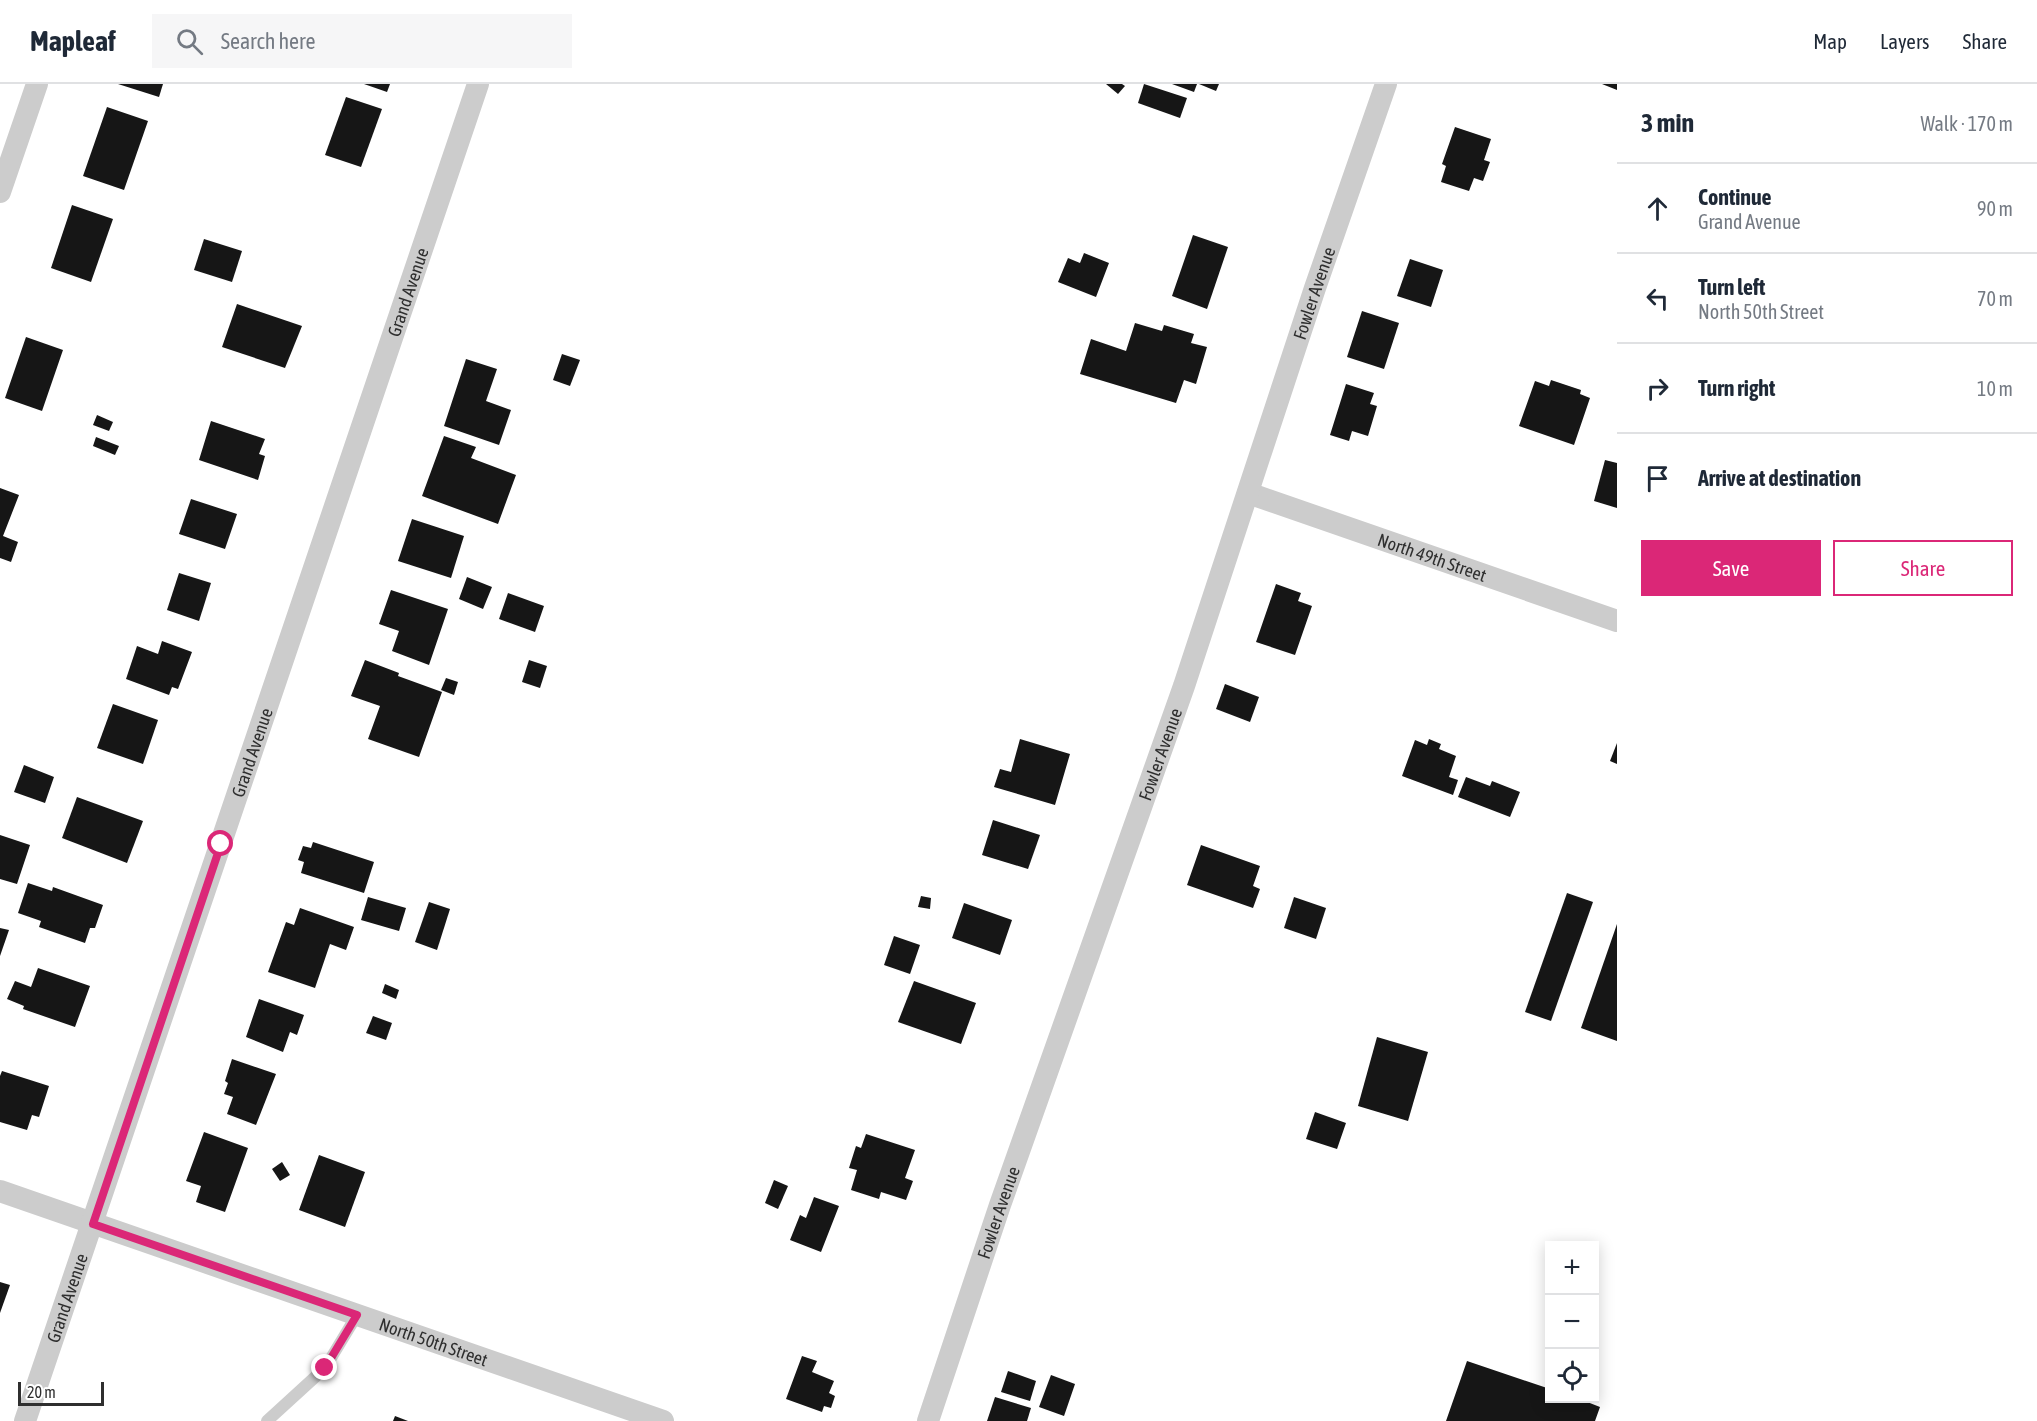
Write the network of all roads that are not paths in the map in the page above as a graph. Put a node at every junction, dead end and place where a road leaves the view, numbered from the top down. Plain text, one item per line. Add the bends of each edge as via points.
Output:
1 (37, 84) edge
2 (478, 84) edge
3 (1386, 84) edge
4 (0, 192) edge
5 (1248, 493) junction
6 (1617, 621) edge
7 (0, 1191) edge
8 (93, 1224) junction
9 (357, 1315) junction
10 (25, 1421) edge
11 (267, 1421) edge
12 (663, 1421) edge
13 (928, 1421) edge

1 - 4 street
2 - 8 street, Grand Avenue
3 - 5 street, Fowler Avenue
5 - 6 street, North 49th Street
5 - 13 street, Fowler Avenue
7 - 8 street, North 50th Street
8 - 9 street, North 50th Street
8 - 10 street, Grand Avenue
9 - 11 lane via 325,1368
9 - 12 street, North 50th Street

